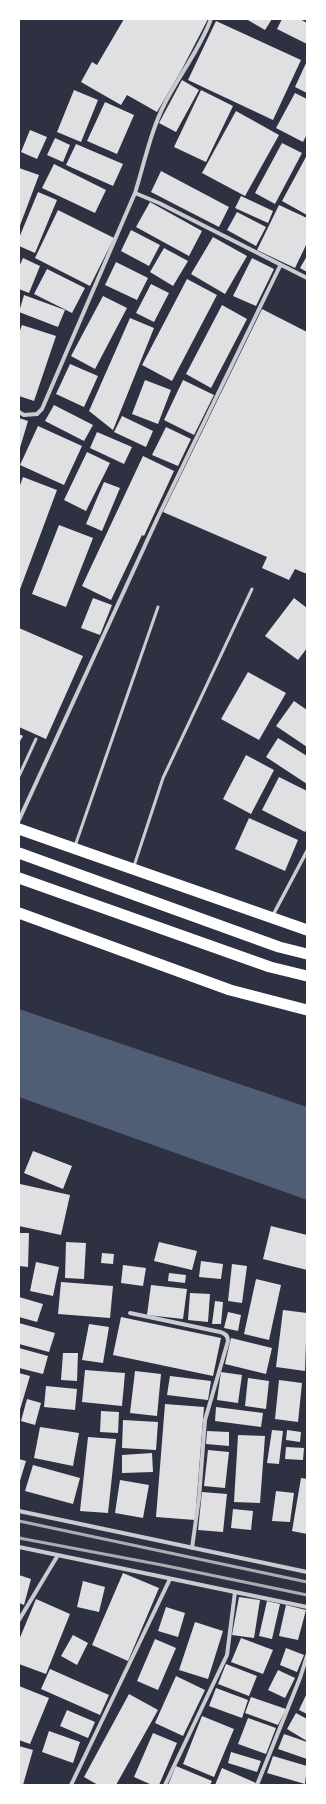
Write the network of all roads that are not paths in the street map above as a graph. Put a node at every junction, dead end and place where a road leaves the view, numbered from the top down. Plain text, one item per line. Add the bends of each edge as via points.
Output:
1 (211, 19) edge
2 (135, 193) junction
3 (280, 266) junction
4 (307, 278) edge
5 (19, 412) edge
6 (252, 589) dead end
7 (158, 607) dead end
8 (36, 738) dead end
9 (19, 776) edge
10 (19, 820) edge
11 (19, 828) edge
12 (74, 848) junction
13 (307, 851) edge
14 (19, 853) edge
15 (133, 868) junction
16 (19, 878) edge
17 (19, 913) edge
18 (271, 918) junction
19 (307, 930) edge
20 (307, 954) edge
21 (307, 976) edge
22 (307, 1010) edge
23 (130, 1313) dead end
24 (19, 1511) edge
25 (19, 1547) edge
26 (192, 1548) junction
27 (58, 1555) junction
28 (307, 1572) edge
29 (170, 1578) junction
30 (235, 1592) junction
31 (307, 1607) edge
32 (19, 1620) edge
33 (307, 1656) edge
34 (71, 1785) edge
35 (165, 1785) edge
36 (258, 1785) edge

1 - 2 street via 206,34 162,109
2 - 3 street
2 - 5 street via 42,408 37,414 24,415
3 - 4 street
3 - 10 street via 158,517
6 - 15 lane via 163,778
7 - 12 lane
8 - 9 lane
11 - 12 highway
12 - 15 highway
13 - 18 street
14 - 20 highway via 279,948
15 - 18 highway
16 - 21 highway via 270,967
17 - 22 highway via 230,990
18 - 19 highway
23 - 26 street via 225,1333 227,1337 205,1420 200,1498
24 - 26 street
25 - 27 street
26 - 28 street
27 - 29 street
27 - 32 street
29 - 30 street
29 - 34 street
30 - 31 street
30 - 35 street via 227,1654
33 - 36 street

